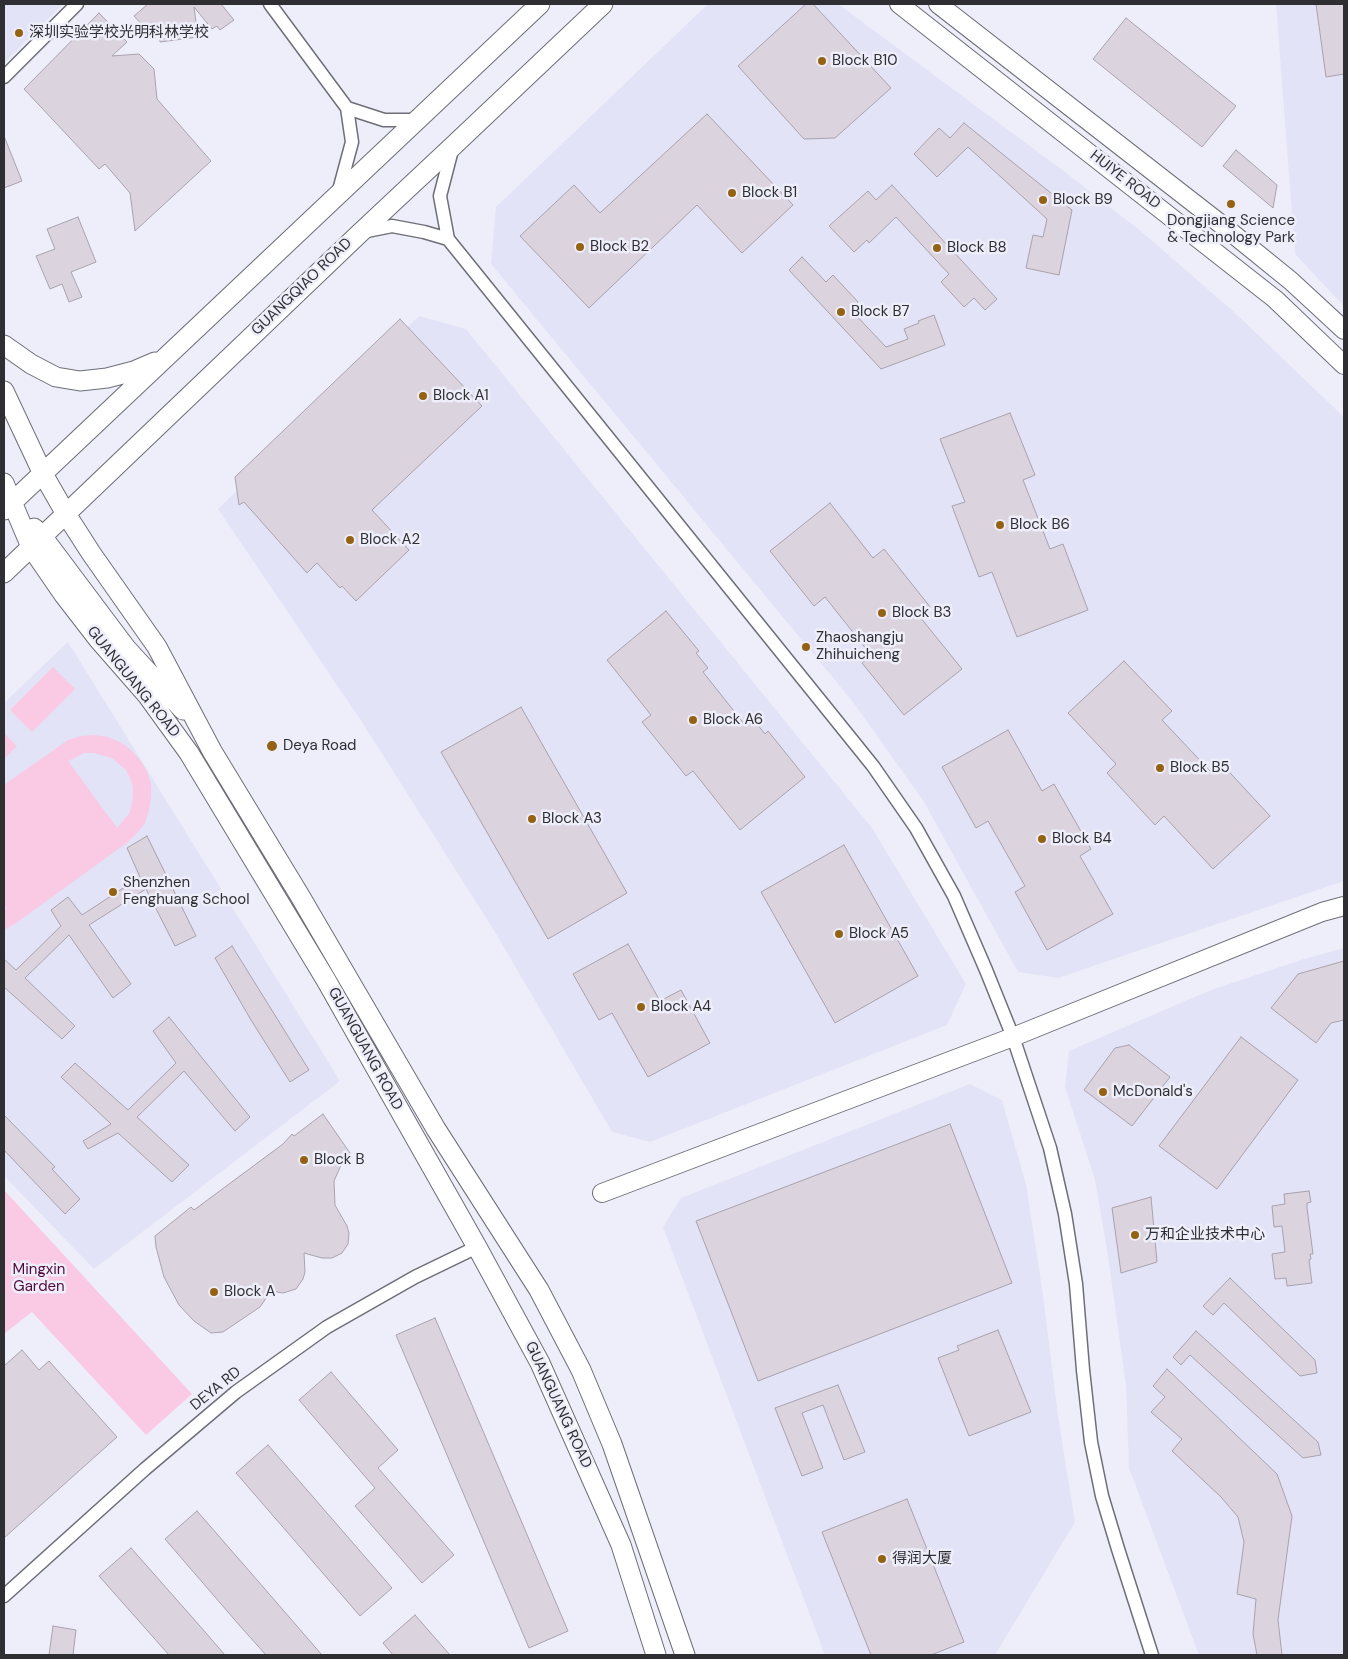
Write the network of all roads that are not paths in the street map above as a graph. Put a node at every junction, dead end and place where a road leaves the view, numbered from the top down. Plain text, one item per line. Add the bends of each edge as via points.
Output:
1 (77, 4) edge
2 (270, 4) edge
3 (540, 4) edge
4 (603, 4) edge
5 (899, 4) edge
6 (938, 4) edge
7 (4, 77) edge
8 (347, 108) junction
9 (417, 120) junction
10 (454, 146) junction
11 (338, 195) junction
12 (360, 233) junction
13 (448, 239) junction
14 (1344, 330) edge
15 (4, 345) edge
16 (167, 356) junction
17 (1344, 365) edge
18 (4, 391) edge
19 (43, 474) junction
20 (4, 483) edge
21 (7, 507) edge
22 (66, 514) junction
23 (37, 542) junction
24 (4, 573) edge
25 (200, 728) junction
26 (1344, 906) edge
27 (1013, 1037) junction
28 (602, 1194) dead end
29 (477, 1247) junction
30 (4, 1596) edge
31 (656, 1655) edge
32 (685, 1655) edge
33 (1152, 1655) edge

1 - 7 street
2 - 8 street
3 - 9 main road
4 - 10 main road, GUANGQIAO ROAD
5 - 17 street, HUIYE ROAD via 1275,300
6 - 14 street, HUIYE ROAD via 1291,281
8 - 9 street via 384,120
8 - 11 street via 352,142
9 - 11 main road
10 - 12 main road, GUANGQIAO ROAD
10 - 13 street via 440,196
11 - 16 main road
12 - 13 street via 392,226
12 - 22 main road, GUANGQIAO ROAD
13 - 27 street via 874,766 916,828 954,896
15 - 16 main road via 56,378 80,381 134,371
16 - 19 main road
18 - 19 main road
19 - 21 main road
19 - 22 main road, GUANGUANG ROAD
20 - 21 main road, GUANGUANG ROAD
21 - 23 main road, GUANGUANG ROAD
22 - 23 main road, GUANGQIAO ROAD
22 - 25 main road, GUANGUANG ROAD via 156,647
23 - 24 main road, GUANGQIAO ROAD
23 - 25 main road via 126,648
23 - 29 main road, GUANGUANG ROAD via 64,596 147,695 189,753 326,980
25 - 32 main road, GUANGUANG ROAD via 436,1129 539,1290 581,1370 612,1444
26 - 27 street via 1322,912
27 - 28 street
27 - 33 street via 1050,1148 1065,1214 1076,1284 1091,1442 1102,1496
29 - 30 street, DEYA RD via 327,1327 236,1392
29 - 31 main road, GUANGUANG ROAD via 540,1363 621,1545

